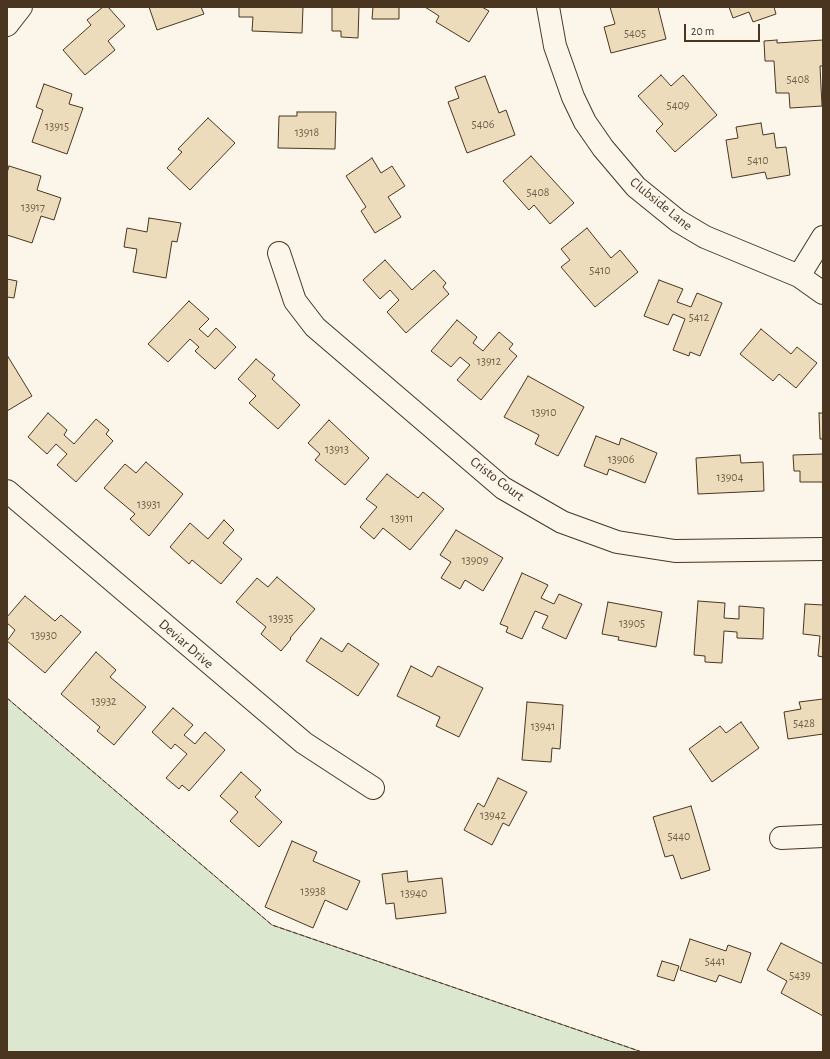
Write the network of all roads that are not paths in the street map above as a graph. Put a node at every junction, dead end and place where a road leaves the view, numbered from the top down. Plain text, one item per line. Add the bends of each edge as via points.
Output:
1 (21, 7) edge
2 (548, 7) edge
3 (7, 25) edge
4 (823, 237) edge
5 (279, 253) dead end
6 (799, 276) junction
7 (823, 293) edge
8 (7, 491) edge
9 (823, 549) edge
10 (373, 788) dead end
11 (782, 838) dead end
12 (819, 842) edge

1 - 3 street
2 - 6 street, Clubside Lane via 555,46 585,122 636,187 678,221 705,237
4 - 6 street
5 - 9 street, Cristo Court via 295,301 315,327 503,488 562,522 617,542 676,551
6 - 7 street, Clubside Lane
8 - 10 street, Deviar Drive via 304,743
11 - 12 street

